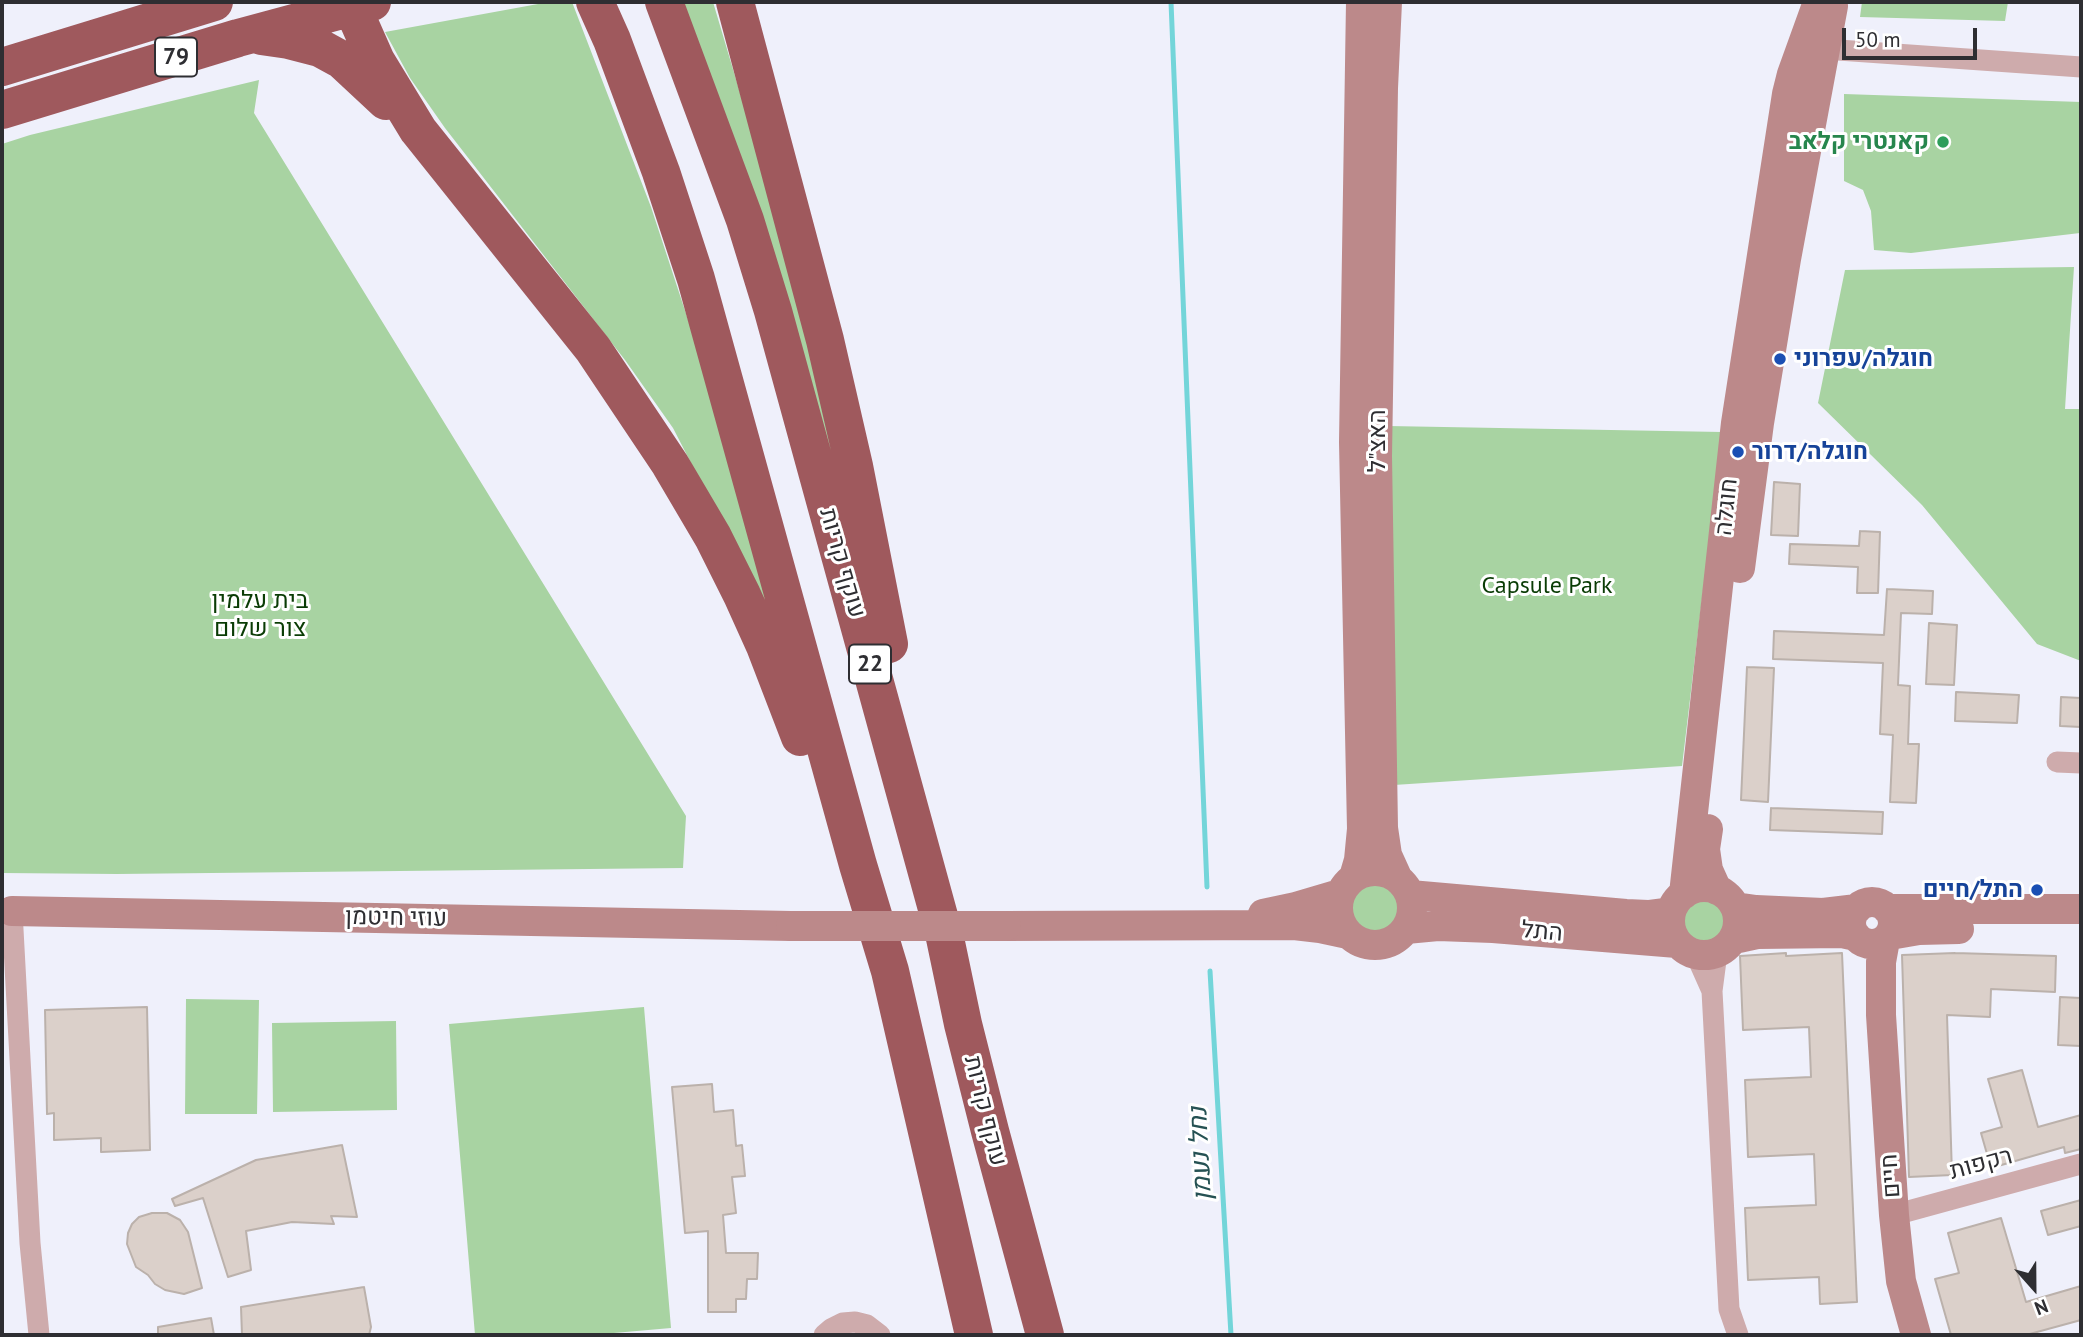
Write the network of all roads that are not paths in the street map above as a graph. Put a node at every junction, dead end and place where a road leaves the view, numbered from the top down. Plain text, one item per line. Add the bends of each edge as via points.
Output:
1 (214, 2) edge
2 (595, 2) edge
3 (664, 2) edge
4 (735, 2) edge
5 (752, 2) edge
6 (1361, 2) edge
7 (1387, 2) edge
8 (1818, 2) edge
9 (1834, 2) edge
10 (358, 3) edge
11 (238, 38) junction
12 (1824, 50) junction
13 (2, 67) edge
14 (2081, 67) edge
15 (2, 110) edge
16 (764, 112) junction
17 (418, 130) junction
18 (2057, 762) dead end
19 (2081, 762) edge
20 (1688, 852) junction
21 (1347, 886) junction
22 (1404, 886) junction
23 (1726, 898) junction
24 (1678, 903) junction
25 (2081, 909) edge
26 (5, 914) edge
27 (1626, 914) junction
28 (1182, 925) junction
29 (1873, 928) junction
30 (1406, 929) junction
31 (2081, 929) edge
32 (1348, 934) junction
33 (945, 938) junction
34 (1706, 947) junction
35 (907, 1047) junction
36 (2081, 1164) edge
37 (1894, 1215) junction
38 (39, 1335) edge
39 (824, 1335) edge
40 (880, 1335) edge
41 (974, 1335) edge
42 (1045, 1335) edge
43 (1738, 1335) edge
44 (1916, 1335) edge

1 - 13 highway, 79
2 - 35 highway via 696,279 890,971
3 - 33 highway, עוקף קריות / 22 via 757,259
4 - 16 highway
5 - 16 highway
6 - 21 street, האצ"ל via 1354,442 1362,829 1359,860
7 - 22 street, האצ"ל via 1377,456 1383,828 1387,855
8 - 20 street, חוגלה via 1787,94 1736,423
9 - 12 street, חוגלה
10 - 11 highway, 79
10 - 17 highway via 376,61
11 - 15 highway, 79
11 - 17 highway via 265,36 320,48 342,60
12 - 14 street
12 - 23 street, חוגלה via 1759,423 1705,849 1707,870
16 - 33 highway via 854,466
17 - 35 highway via 593,349 713,537 788,705
18 - 19 street
20 - 24 street, חוגלה
20 - 27 street via 1664,892
21 - 22 street via 1365,872 1376,870 1387,872
21 - 28 street via 1296,907
21 - 32 street via 1337,906
22 - 27 street, התל
22 - 30 street via 1413,906
23 - 24 street via 1705,887 1694,889
23 - 29 street, התל via 1756,910 1823,913
23 - 34 street via 1738,923
24 - 27 street, התל via 1648,915
24 - 34 street via 1670,922 1672,933
25 - 29 street, התל
26 - 28 street, עוזי חיטמן, bridge via 791,926
26 - 38 street
28 - 32 street via 1294,925
29 - 31 street, התל
29 - 34 street, התל via 1757,934
29 - 37 street, חיים
30 - 32 street via 1398,938 1375,946
30 - 34 street, התל via 1479,928
33 - 42 highway, עוקף קריות / 22 via 963,1024
34 - 43 street via 1729,1309
35 - 41 highway
36 - 37 street, רקפות
37 - 44 street, חיים via 1901,1281
39 - 40 street via 843,1323 855,1322

